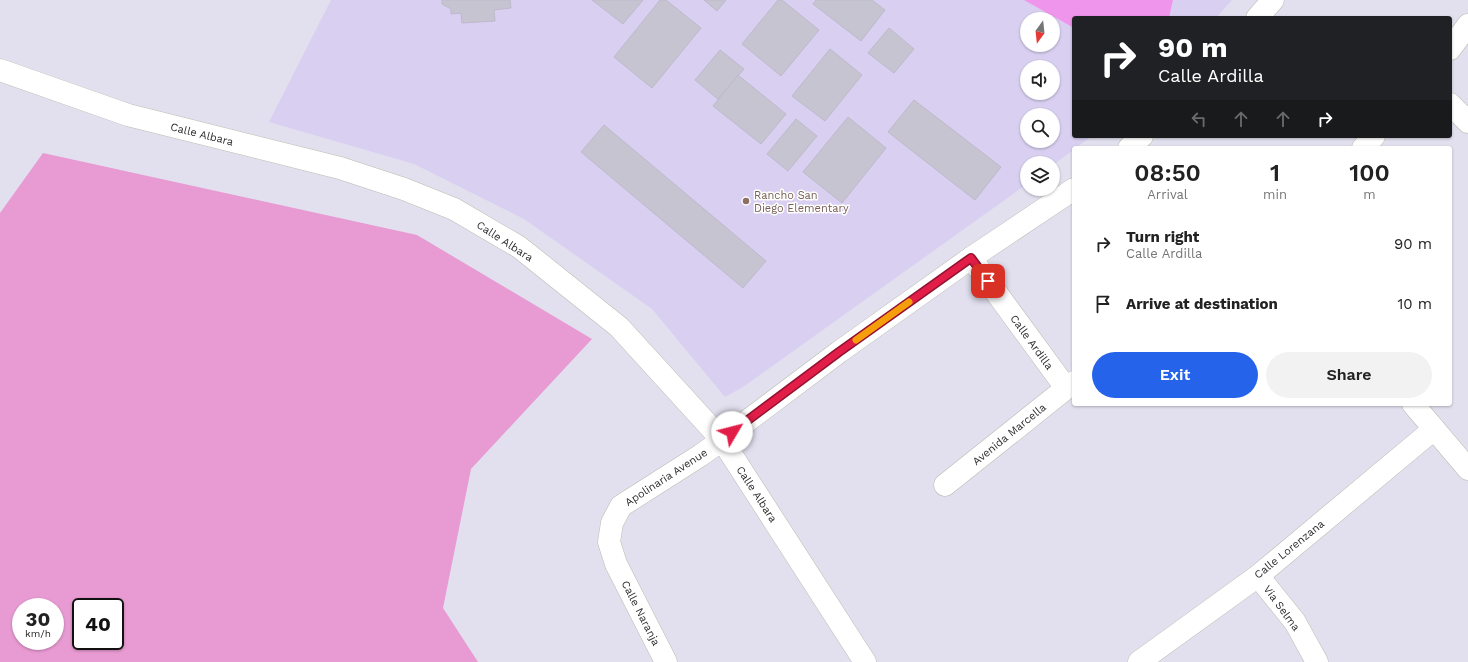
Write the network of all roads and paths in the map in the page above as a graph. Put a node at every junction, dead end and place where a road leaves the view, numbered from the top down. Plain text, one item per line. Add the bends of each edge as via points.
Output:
1 (1273, 0) edge
2 (1259, 16) edge
3 (1468, 25) edge
4 (1452, 46) edge
5 (0, 70) edge
6 (1452, 106) edge
7 (1468, 122) edge
8 (1140, 138) edge
9 (1372, 138) edge
10 (1131, 146) edge
11 (1365, 146) edge
12 (1072, 190) edge
13 (971, 258) junction
14 (1070, 385) edge
15 (1415, 406) edge
16 (1434, 429) junction
17 (722, 440) junction
18 (1468, 469) edge
19 (945, 486) dead end
20 (616, 564) joint
21 (1258, 576) junction
22 (666, 662) edge
23 (865, 662) edge
24 (1139, 662) edge
25 (1317, 662) edge

1 - 2 street
3 - 4 street
5 - 17 street, Calle Albara via 128,116 340,168 454,209 519,247 619,327
6 - 7 street
8 - 10 street
9 - 11 street
12 - 13 street, Apolinaria Avenue
13 - 14 street, Calle Ardilla
13 - 17 street, Apolinaria Avenue via 839,352
14 - 19 street, Avenida Marcella
15 - 16 street
16 - 18 street
16 - 21 street, Calle Lorenzana
17 - 20 street, Apolinaria Avenue via 621,506 612,523 609,542
17 - 23 street, Calle Albara
20 - 22 street, Calle Naranja
21 - 24 street, Calle Lorenzana
21 - 25 street, Via Selma via 1295,622

